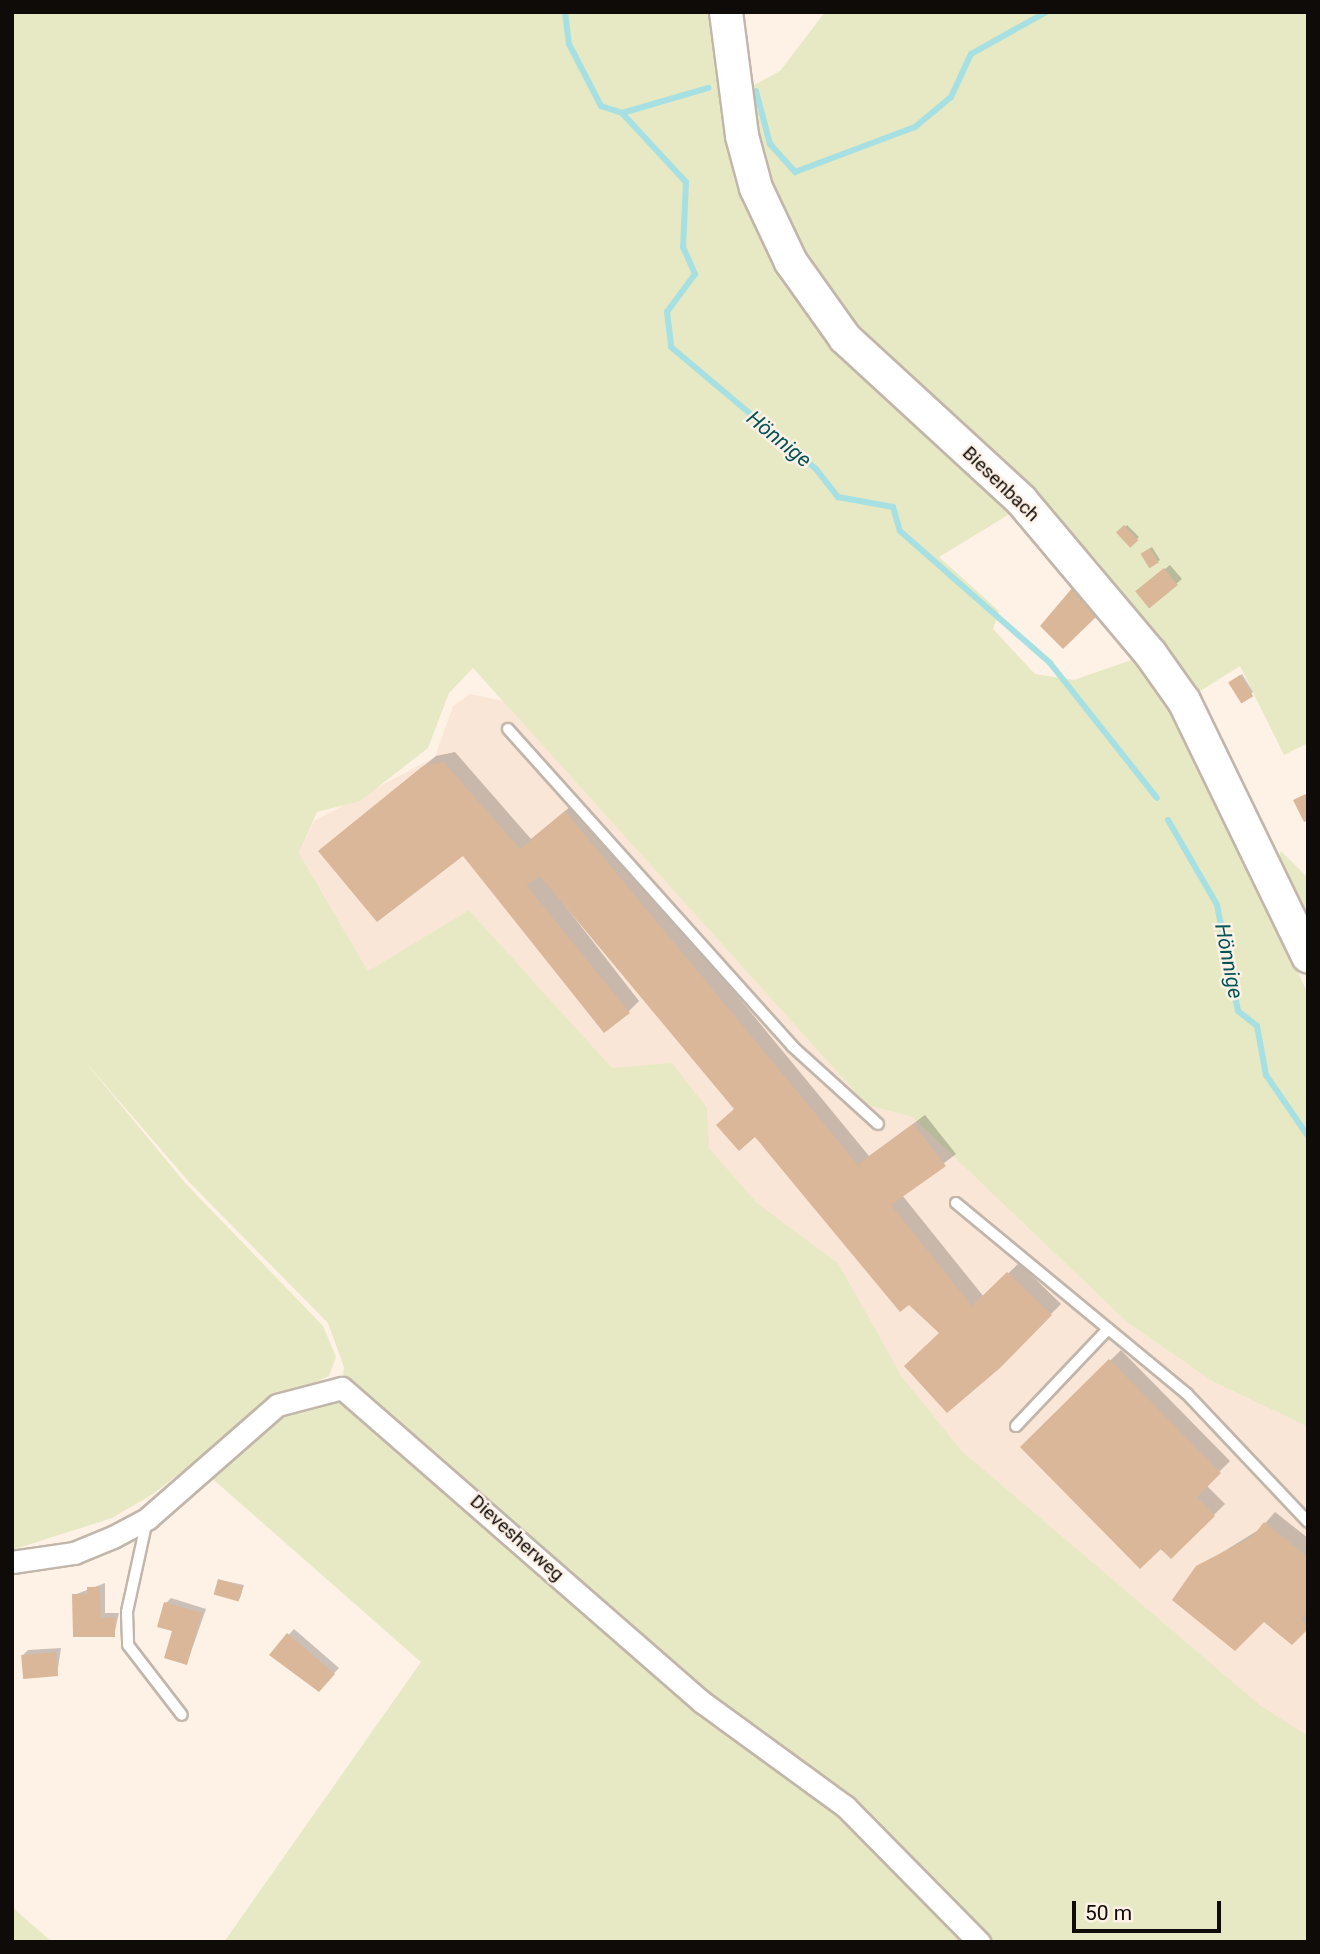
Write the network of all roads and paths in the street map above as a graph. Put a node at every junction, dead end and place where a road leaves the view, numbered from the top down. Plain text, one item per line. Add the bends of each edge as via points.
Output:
1 (726, 12) edge
2 (508, 729) dead end
3 (1308, 956) edge
4 (878, 1124) dead end
5 (956, 1203) dead end
6 (1108, 1329) junction
7 (1016, 1426) dead end
8 (148, 1518) junction
9 (1308, 1522) edge
10 (12, 1562) edge
11 (182, 1715) dead end
12 (979, 1942) edge

1 - 3 main road, Biesenbach via 742,136 757,188 791,262 845,338 1021,500 1150,653 1191,713
2 - 4 lane via 792,1046
5 - 6 lane
6 - 7 lane
6 - 9 lane via 1187,1394
8 - 10 street, Dievesherweg via 89,1549
8 - 11 lane via 127,1612 128,1644
8 - 12 street, Dievesherweg via 277,1405 342,1388 702,1702 846,1807

